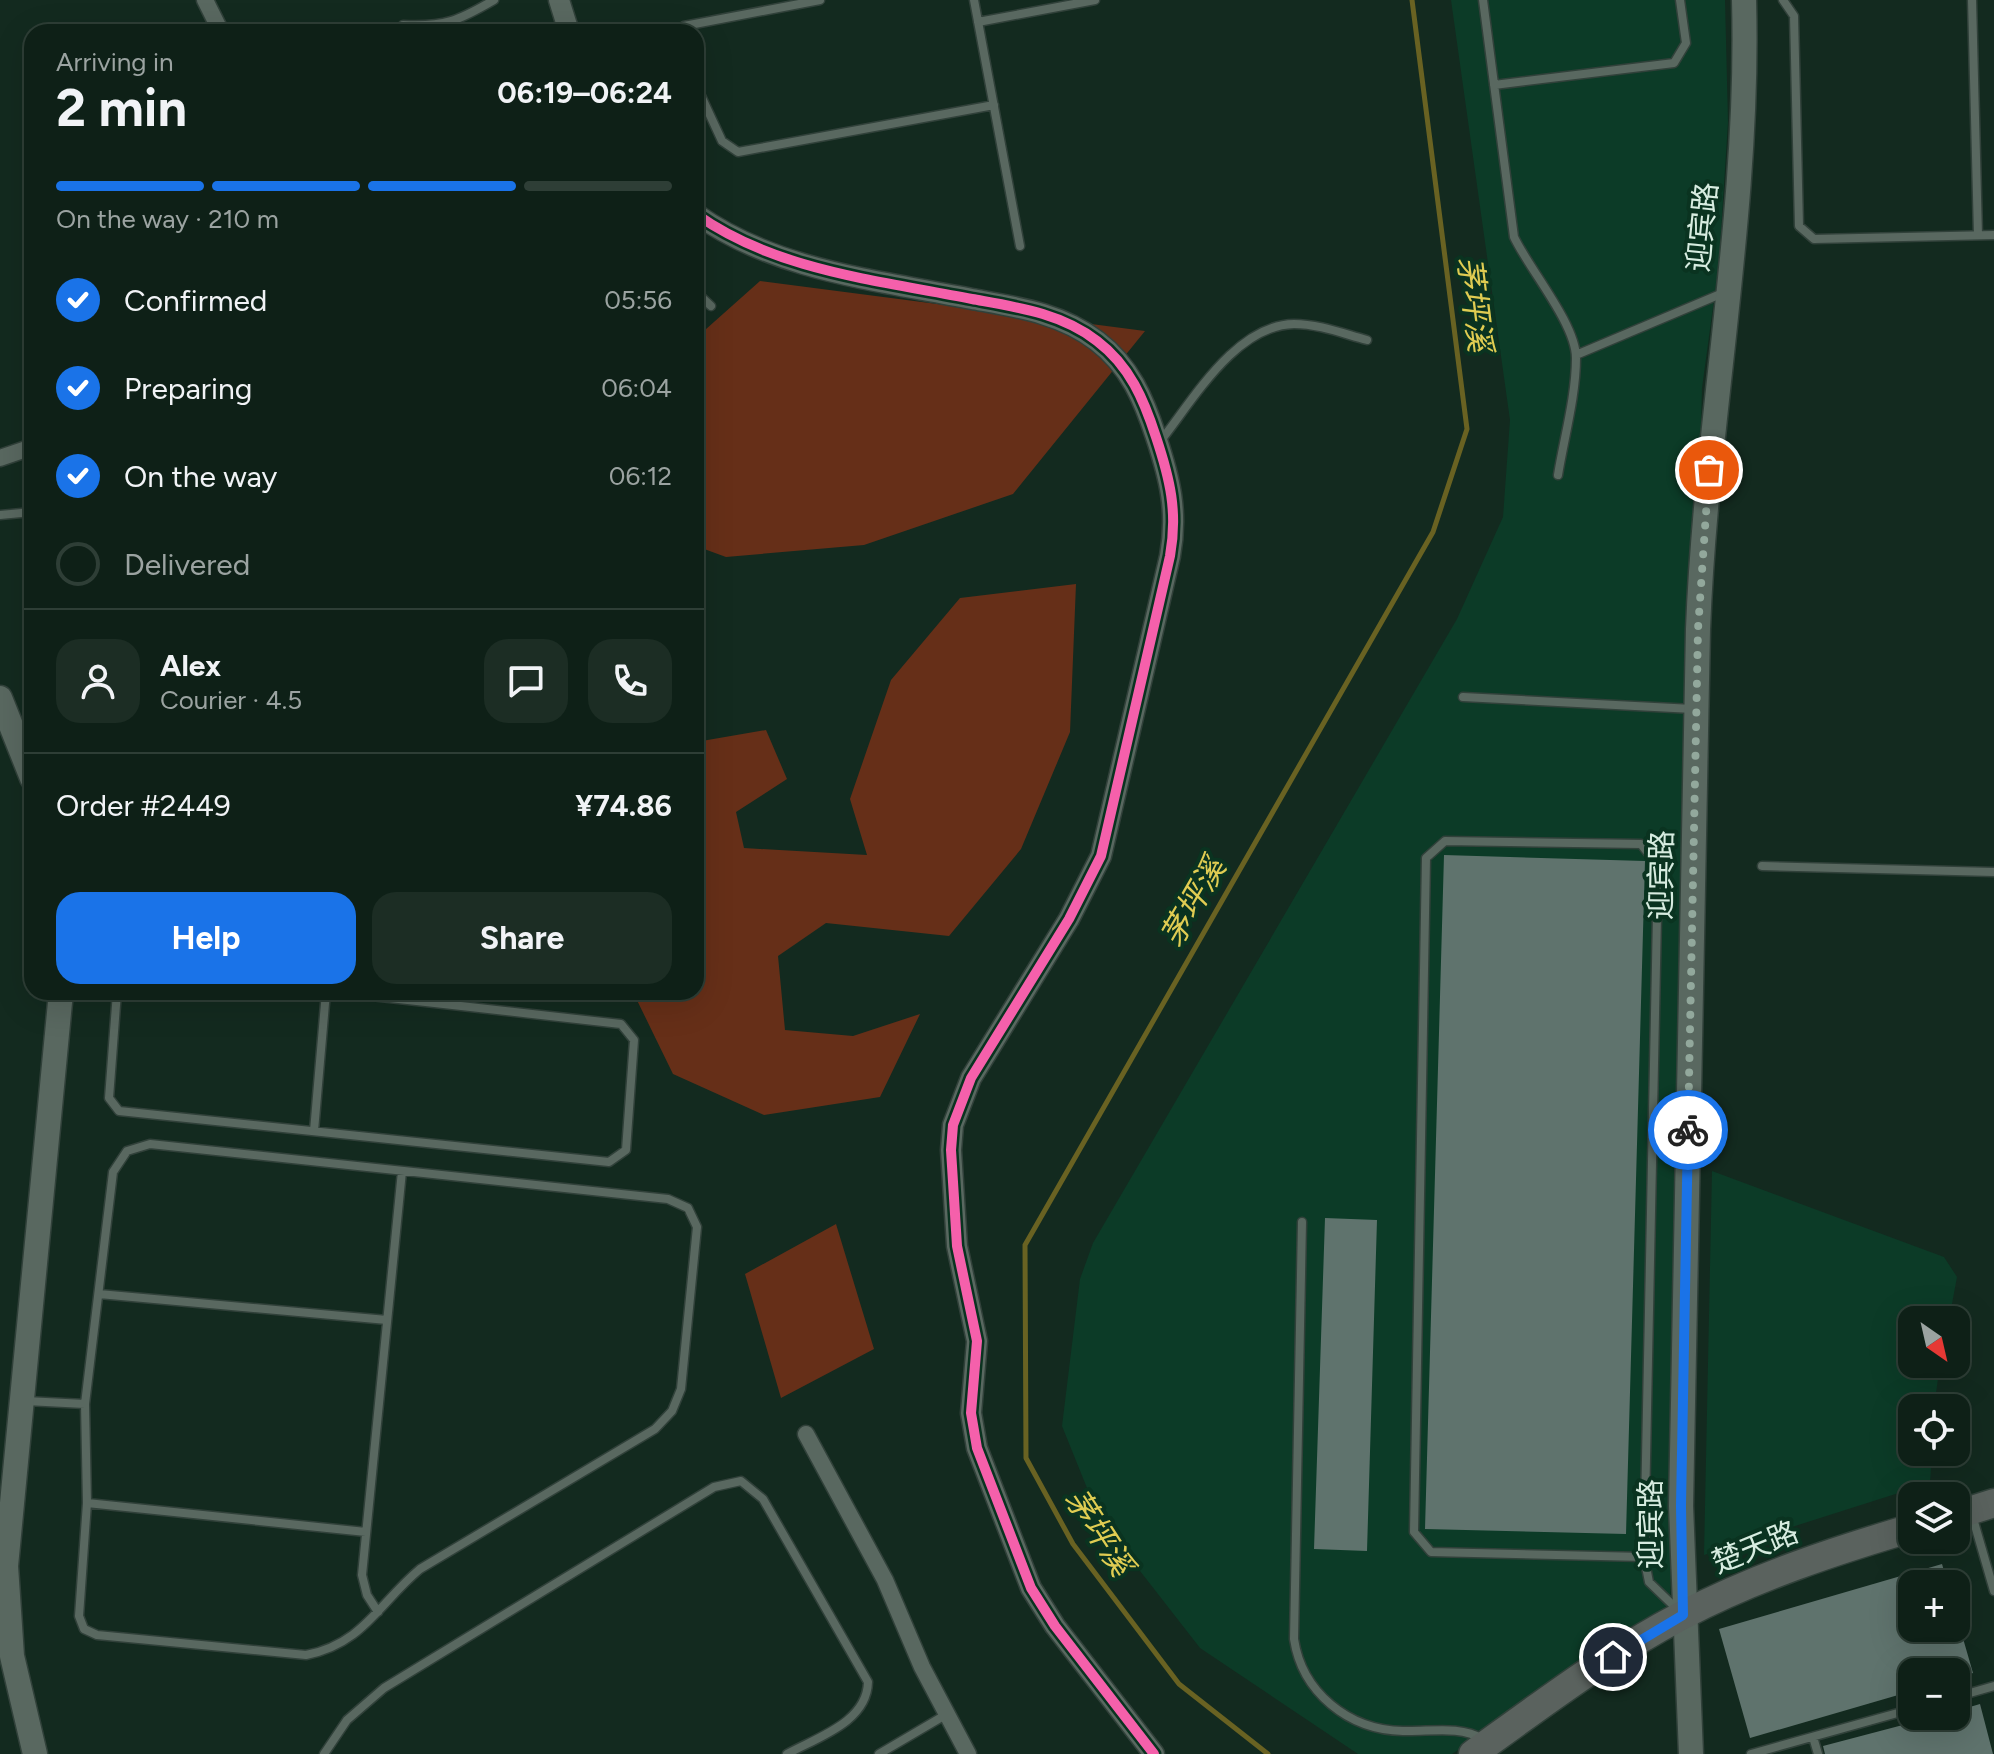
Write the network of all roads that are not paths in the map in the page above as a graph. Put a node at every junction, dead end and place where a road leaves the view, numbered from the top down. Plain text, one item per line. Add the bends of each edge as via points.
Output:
1 (205, 0) edge
2 (494, 0) edge
3 (559, 0) edge
4 (820, 0) edge
5 (974, 0) edge
6 (1095, 0) edge
7 (1483, 0) edge
8 (1680, 0) edge
9 (1744, 0) edge
10 (1783, 0) edge
11 (1972, 0) edge
12 (978, 22) junction
13 (217, 24) edge
14 (448, 24) edge
15 (566, 24) edge
16 (694, 24) edge
17 (1494, 85) junction
18 (704, 102) edge
19 (994, 105) junction
20 (704, 220) edge
21 (1978, 235) junction
22 (1994, 235) edge
23 (1020, 246) dead end
24 (1728, 290) junction
25 (704, 299) edge
26 (711, 306) dead end
27 (1367, 340) dead end
28 (1576, 355) junction
29 (1158, 444) junction
30 (24, 450) edge
31 (0, 458) edge
32 (1558, 475) dead end
33 (24, 513) edge
34 (0, 515) edge
35 (1463, 697) dead end
36 (0, 698) edge
37 (1696, 710) junction
38 (24, 758) edge
39 (1762, 866) dead end
40 (1994, 872) edge
41 (60, 1000) edge
42 (116, 1000) edge
43 (325, 1000) edge
44 (407, 1000) edge
45 (314, 1131) junction
46 (402, 1171) junction
47 (1302, 1222) dead end
48 (99, 1294) junction
49 (387, 1320) junction
50 (21, 1401) junction
51 (85, 1404) junction
52 (806, 1434) dead end
53 (87, 1503) junction
54 (1974, 1509) edge
55 (366, 1532) junction
56 (1898, 1533) edge
57 (1644, 1557) junction
58 (1994, 1591) edge
59 (378, 1612) junction
60 (1683, 1615) junction
61 (1994, 1686) edge
62 (1970, 1693) edge
63 (1898, 1713) edge
64 (947, 1714) junction
65 (1813, 1737) junction
66 (1481, 1748) edge
67 (35, 1754) edge
68 (324, 1754) edge
69 (787, 1754) edge
70 (879, 1754) edge
71 (968, 1754) edge
72 (1154, 1754) edge
73 (1691, 1754) edge
74 (1751, 1754) edge
75 (1818, 1754) edge

1 - 13 street
2 - 14 lane
3 - 15 street
4 - 16 lane
5 - 12 lane
6 - 12 lane
7 - 17 lane
8 - 17 lane via 1686,43 1674,63
9 - 24 main road, 迎宾路 via 1743,131
10 - 21 lane via 1794,16 1799,226 1814,239
11 - 21 lane
12 - 19 lane
17 - 28 lane via 1514,237 1561,313
18 - 19 lane via 722,141 738,152
19 - 23 lane
20 - 29 street via 727,236 786,259 1064,321 1099,342 1128,372
21 - 22 lane
24 - 28 lane
24 - 37 main road, 迎宾路 via 1701,553
25 - 26 lane
27 - 29 lane via 1303,325 1268,330 1226,361
28 - 32 lane
29 - 72 street via 1171,481 1174,537 1104,846 1082,898 971,1078 953,1125 951,1173 957,1246 977,1341 971,1413 977,1448 1042,1609
30 - 31 street
33 - 34 lane
35 - 37 lane
36 - 38 main road
37 - 60 main road, 迎宾路
39 - 40 lane
41 - 50 main road
42 - 45 lane via 109,1098 119,1111
43 - 45 lane
44 - 45 lane via 621,1024 634,1040 626,1150 609,1162
46 - 48 lane via 150,1144 127,1151 113,1172
46 - 49 lane
46 - 59 lane via 668,1199 688,1208 697,1227 681,1389 672,1411 655,1429 420,1569
47 - 66 lane via 1297,1659 1317,1694 1364,1723 1400,1731 1463,1732
48 - 49 lane
48 - 51 lane
49 - 55 lane
50 - 51 lane
50 - 67 main road via 9,1521 7,1613 20,1700
51 - 53 lane
52 - 64 street via 885,1580
53 - 55 lane
53 - 59 lane via 79,1616 84,1629 97,1635 306,1655 347,1642
54 - 58 lane
55 - 59 lane via 362,1575
56 - 60 highway, 楚天路 via 1789,1568
57 - 57 lane via 1658,866 1641,844 1445,841 1426,858 1414,1532 1431,1552
57 - 60 lane via 1649,1582
60 - 66 highway, 楚天路
60 - 73 main road, 迎宾路
61 - 62 lane
63 - 65 lane
64 - 70 lane
64 - 71 street
65 - 74 lane
65 - 75 lane
68 - 69 lane via 347,1720 384,1688 714,1487 741,1481 763,1499 868,1682 868,1698 859,1712

